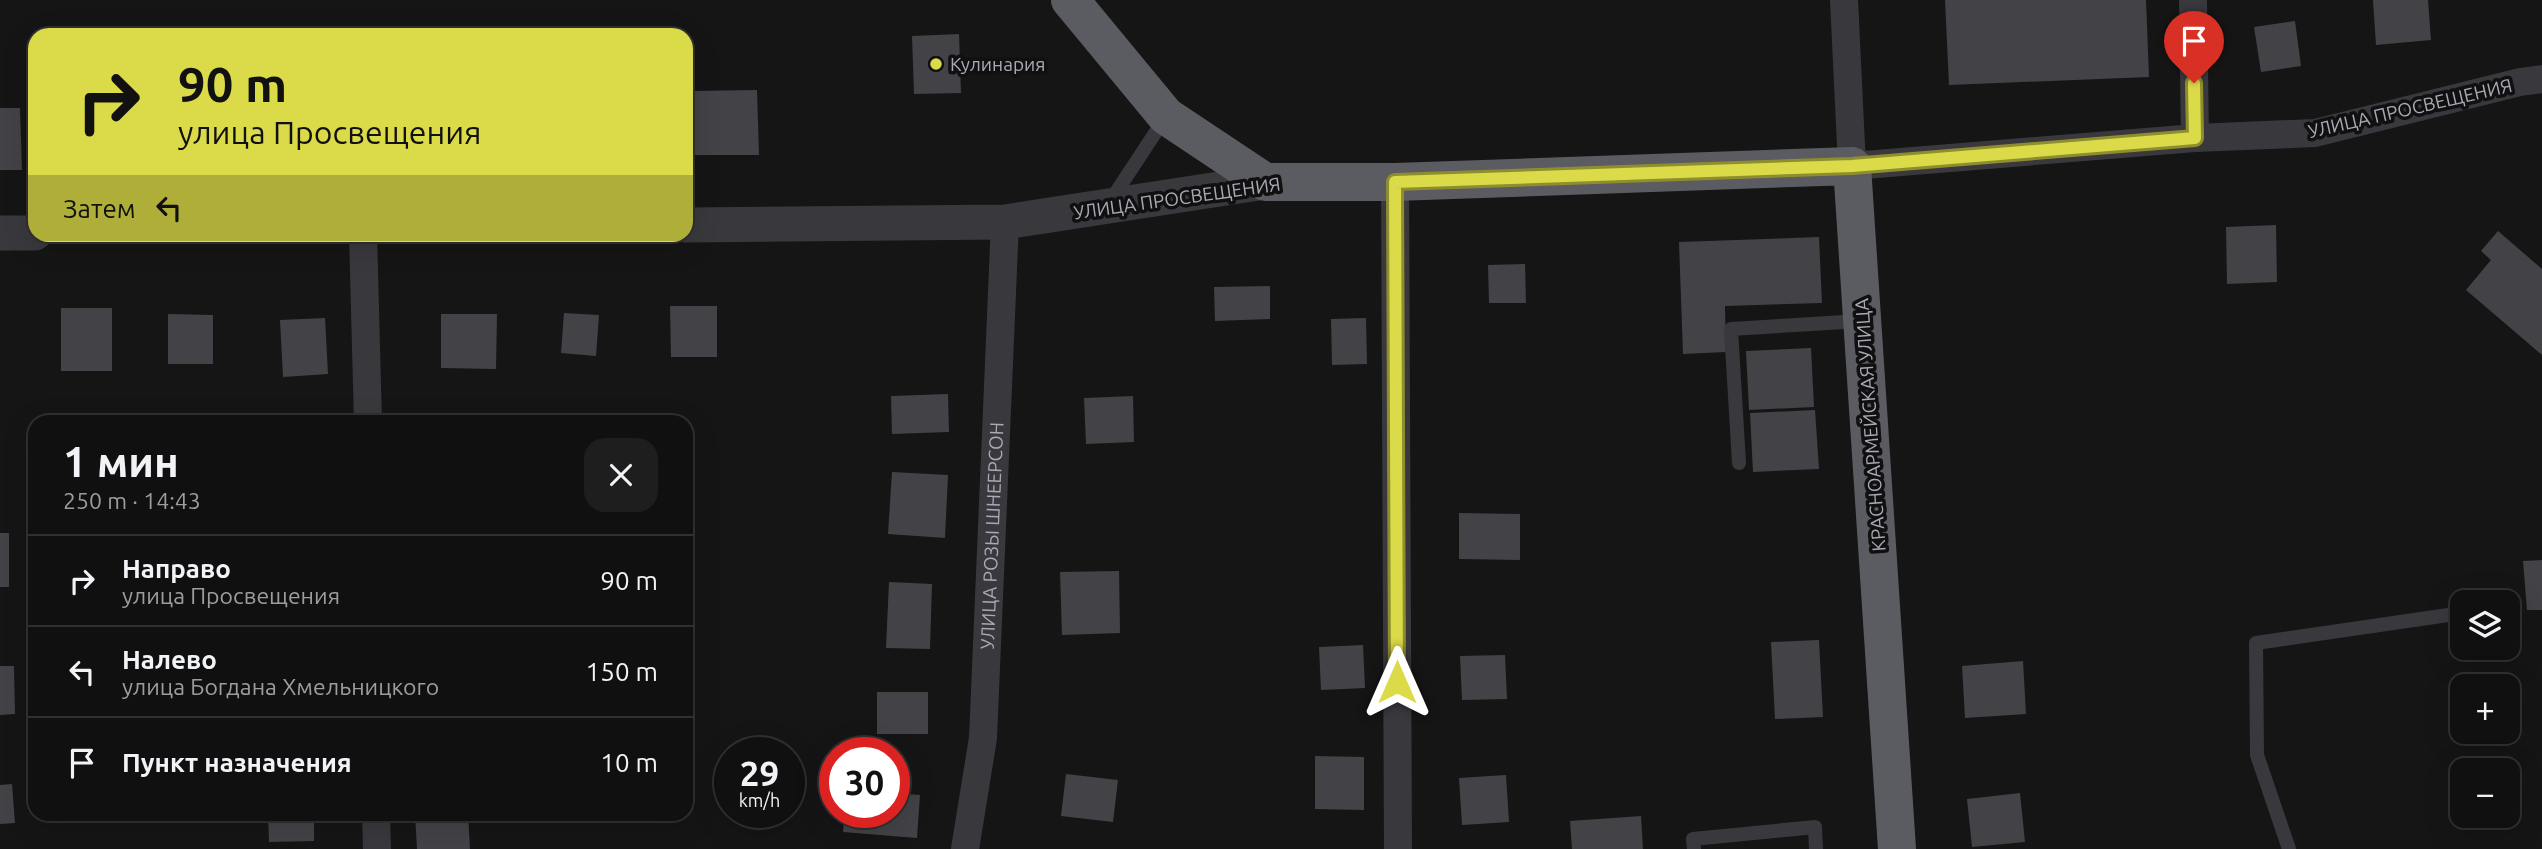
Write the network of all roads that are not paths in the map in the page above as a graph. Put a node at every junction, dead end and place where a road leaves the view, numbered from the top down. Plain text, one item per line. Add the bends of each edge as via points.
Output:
1 (1070, 0) edge
2 (1844, 0) edge
3 (2193, 0) edge
4 (2542, 58) edge
5 (2531, 80) edge
6 (1166, 116) junction
7 (2195, 138) junction
8 (1852, 166) junction
9 (1395, 182) junction
10 (1265, 183) junction
11 (1106, 207) junction
12 (1005, 222) junction
13 (693, 225) edge
14 (0, 233) edge
15 (28, 233) edge
16 (363, 242) edge
17 (1863, 321) junction
18 (368, 415) edge
19 (1739, 463) dead end
20 (2450, 615) edge
21 (376, 821) edge
22 (377, 849) edge
23 (965, 849) edge
24 (1398, 849) edge
25 (1694, 849) edge
26 (1816, 849) edge
27 (1897, 849) edge
28 (2289, 849) edge

1 - 6 highway
2 - 8 street, КРАСНОАРМЕЙСКАЯ УЛИЦА
3 - 7 street
4 - 5 street
5 - 7 street, УЛИЦА ПРОСВЕЩЕНИЯ via 2315,133
6 - 10 highway
6 - 11 lane
7 - 8 street, УЛИЦА ПРОСВЕЩЕНИЯ
8 - 9 highway, УЛИЦА ПРОСВЕЩЕНИЯ
8 - 17 highway, КРАСНОАРМЕЙСКАЯ УЛИЦА
9 - 10 highway, УЛИЦА ПРОСВЕЩЕНИЯ
9 - 24 street
10 - 11 street, УЛИЦА ПРОСВЕЩЕНИЯ
11 - 12 street, УЛИЦА ПРОСВЕЩЕНИЯ
12 - 13 street, УЛИЦА ПРОСВЕЩЕНИЯ
12 - 23 street, УЛИЦА РОЗЫ ШНЕЕРСОН via 983,738
14 - 15 street
16 - 18 street
17 - 19 lane via 1731,329
17 - 27 highway, КРАСНОАРМЕЙСКАЯ УЛИЦА
20 - 28 lane via 2256,643 2257,755
21 - 22 street
25 - 26 lane via 1693,839 1815,827

